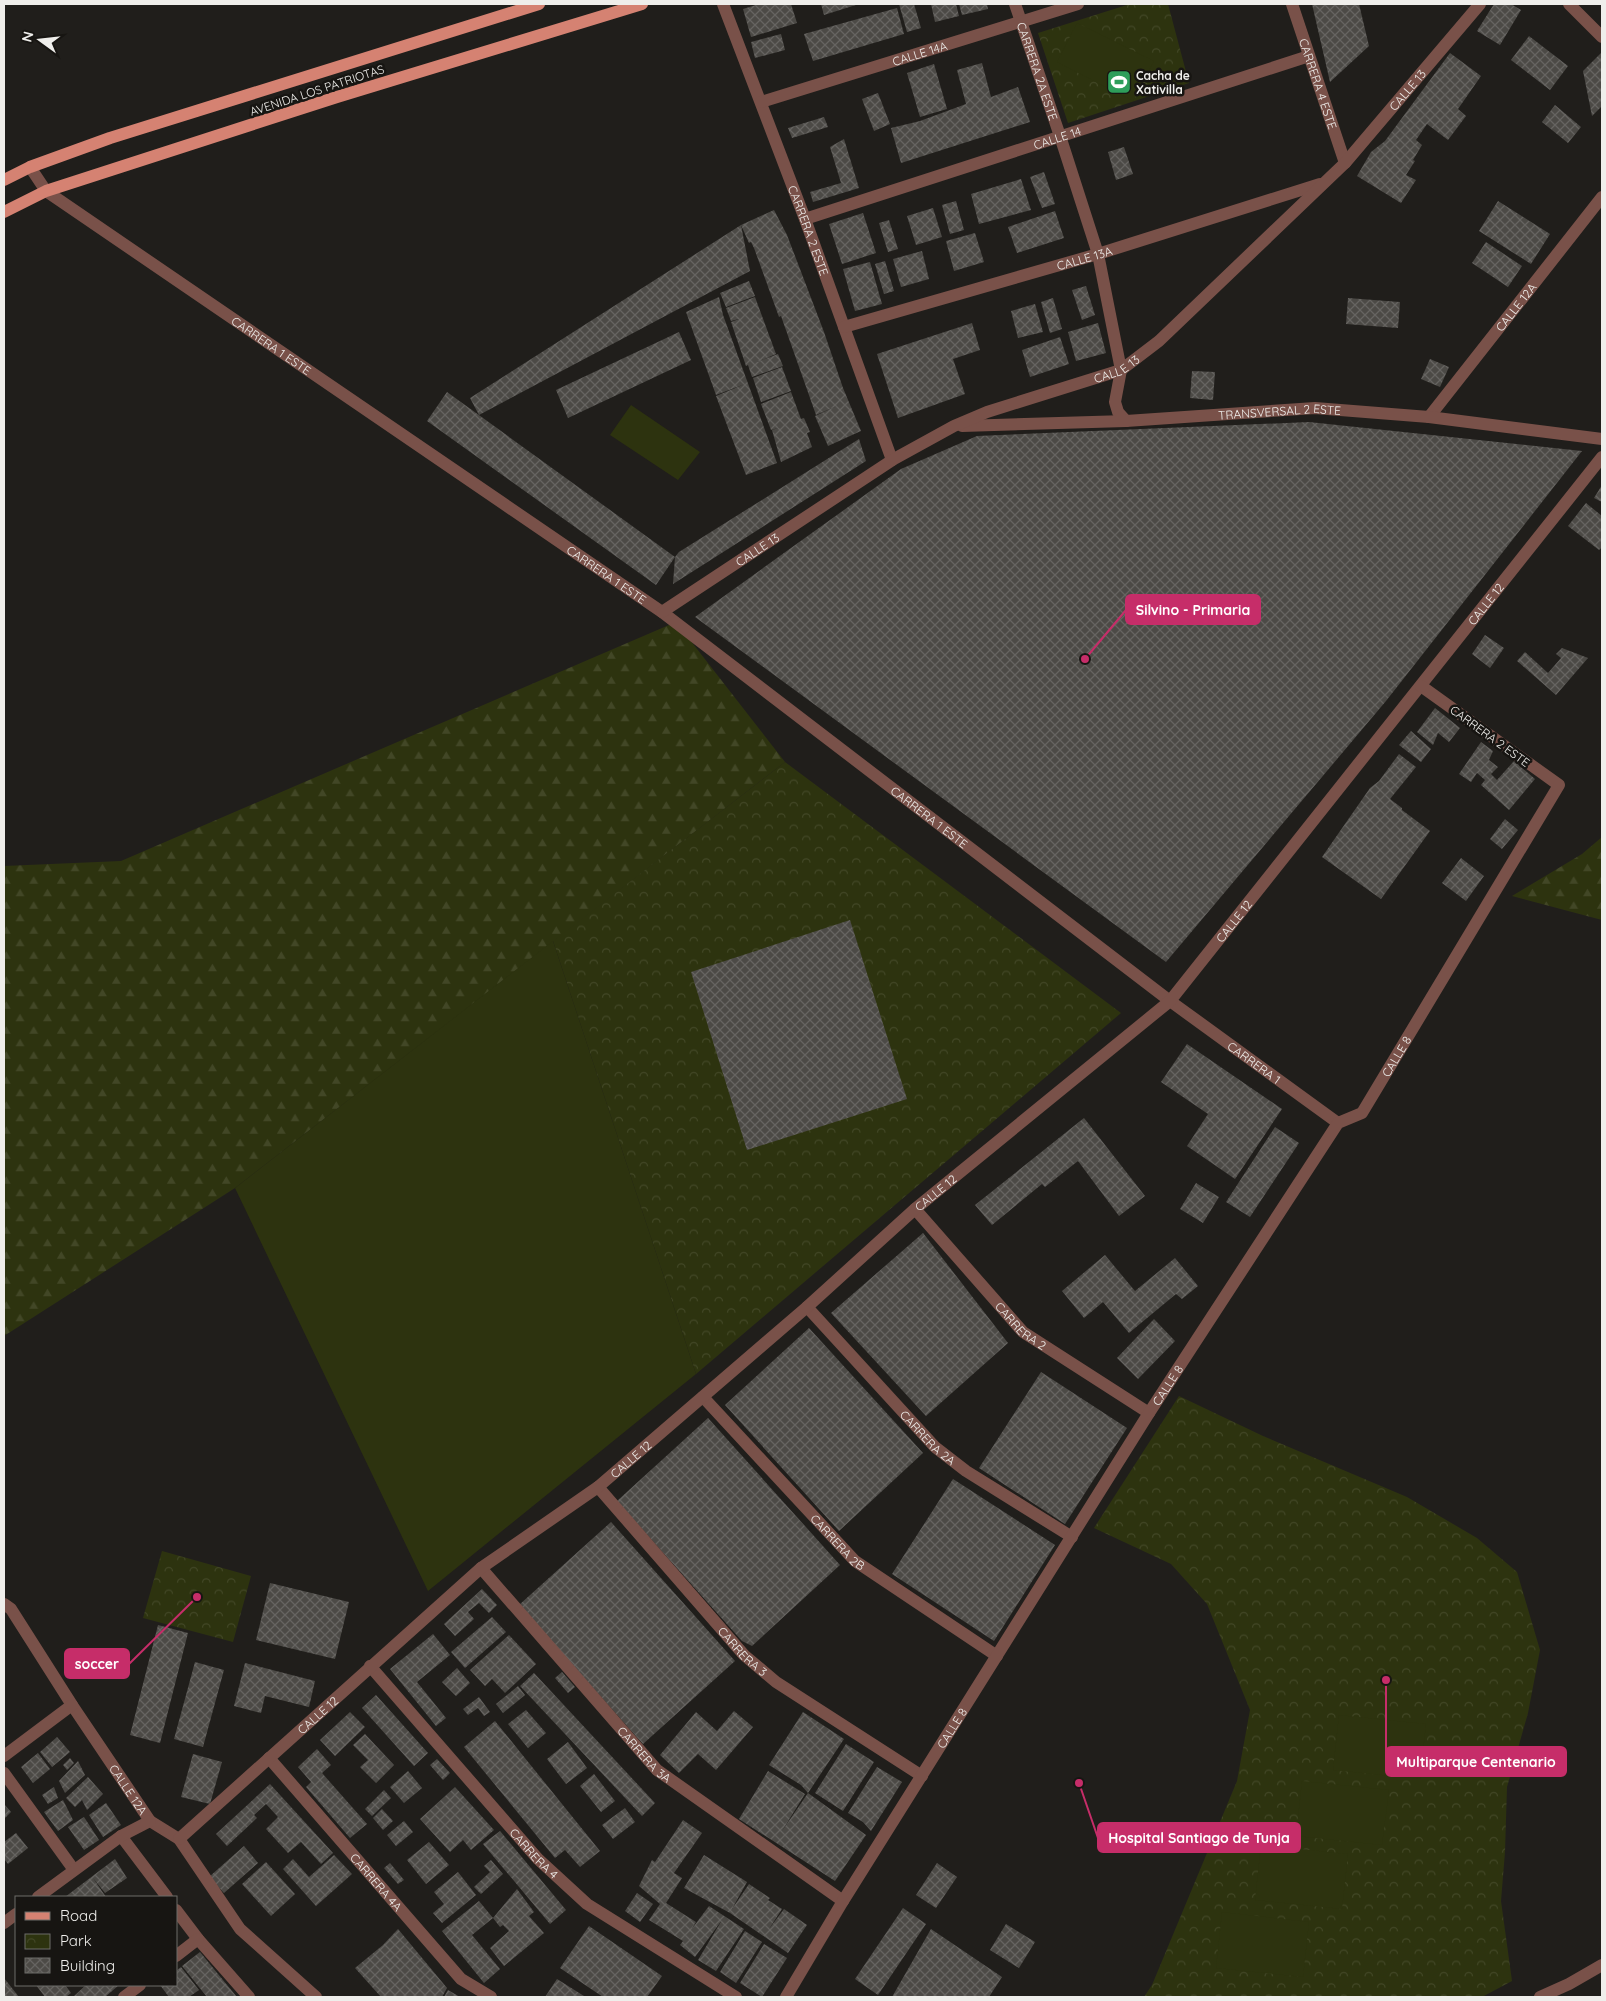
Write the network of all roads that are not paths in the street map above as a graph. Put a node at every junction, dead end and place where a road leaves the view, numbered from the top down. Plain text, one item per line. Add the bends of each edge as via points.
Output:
1 (539, 4) edge
2 (642, 4) edge
3 (723, 4) edge
4 (1015, 4) edge
5 (1078, 4) edge
6 (1292, 4) edge
7 (1480, 4) edge
8 (1569, 4) edge
9 (1021, 21) junction
10 (1602, 37) edge
11 (1309, 56) junction
12 (760, 102) junction
13 (1060, 136) junction
14 (1345, 162) junction
15 (30, 167) junction
16 (4, 180) edge
17 (1324, 183) junction
18 (46, 191) junction
19 (1602, 197) edge
20 (4, 212) edge
21 (805, 219) junction
22 (1098, 254) junction
23 (844, 327) junction
24 (1121, 370) junction
25 (1430, 417) junction
26 (1126, 421) junction
27 (954, 426) junction
28 (1602, 439) edge
29 (1602, 457) edge
30 (892, 460) junction
31 (662, 612) junction
32 (1421, 686) junction
33 (1559, 785) joint
34 (1170, 1001) junction
35 (1338, 1123) junction
36 (915, 1209) junction
37 (807, 1307) junction
38 (703, 1397) junction
39 (1149, 1413) junction
40 (598, 1488) junction
41 (1072, 1537) junction
42 (481, 1568) junction
43 (4, 1604) edge
44 (997, 1656) junction
45 (370, 1666) junction
46 (72, 1705) junction
47 (4, 1756) edge
48 (269, 1758) junction
49 (4, 1773) edge
50 (922, 1776) junction
51 (150, 1821) junction
52 (121, 1836) junction
53 (179, 1839) junction
54 (74, 1870) junction
55 (39, 1896) edge
56 (166, 1896) edge
57 (843, 1901) junction
58 (178, 1913) edge
59 (15, 1915) edge
60 (4, 1923) edge
61 (198, 1939) junction
62 (178, 1954) edge
63 (1602, 1965) edge
64 (139, 1986) edge
65 (124, 1997) edge
66 (249, 1997) edge
67 (316, 1997) edge
68 (491, 1997) edge
69 (736, 1997) edge
70 (786, 1997) edge
71 (1540, 1997) edge

1 - 15 main road, AVENIDA LOS PATRIOTAS via 110,138
2 - 18 main road, AVENIDA LOS PATRIOTAS via 337,97
3 - 12 street, CARRERA 2 ESTE
4 - 9 street, CARRERA 2A ESTE
5 - 9 street, CALLE 14A
6 - 11 street, CARRERA 4 ESTE
7 - 14 street, CALLE 13
8 - 10 street
9 - 12 street, CALLE 14A
9 - 13 street, CARRERA 2A ESTE
11 - 13 street, CALLE 14
11 - 14 street, CARRERA 4 ESTE
12 - 21 street, CARRERA 2 ESTE
13 - 21 street, CALLE 14
13 - 22 street, CARRERA 2A ESTE
14 - 17 street, CALLE 13
15 - 16 main road, AVENIDA LOS PATRIOTAS
15 - 18 street, CARRERA 1 ESTE
17 - 22 street, CALLE 13A
17 - 24 street, CALLE 13 via 1159,341
18 - 20 main road, AVENIDA LOS PATRIOTAS
18 - 31 street, CARRERA 1 ESTE
19 - 25 street, CALLE 12A
21 - 23 street, CARRERA 2 ESTE
22 - 23 street, CALLE 13A
22 - 24 street, CARRERA 2A ESTE
23 - 30 street, CARRERA 2 ESTE
24 - 26 street via 1115,402
24 - 27 street, CALLE 13 via 987,412
25 - 26 street, TRANSVERSAL 2 ESTE via 1315,408
25 - 28 street, TRANSVERSAL 2 ESTE
26 - 27 street, TRANSVERSAL 2 ESTE
27 - 30 street, CALLE 13
29 - 32 street, CALLE 12
30 - 31 street, CALLE 13
31 - 34 street, CARRERA 1 ESTE
32 - 33 street, CARRERA 2 ESTE
32 - 34 street, CALLE 12
33 - 35 street, CALLE 8 via 1362,1113
34 - 35 street, CARRERA 1
34 - 36 street, CALLE 12
35 - 39 street, CALLE 8
36 - 37 street, CALLE 12
36 - 39 street, CARRERA 2 via 1023,1332
37 - 38 street, CALLE 12
37 - 41 street, CARRERA 2A via 935,1447 966,1471
38 - 40 street, CALLE 12
38 - 44 street, CARRERA 2B via 855,1561
39 - 41 street, CALLE 8
40 - 42 street, CALLE 12
40 - 50 street, CARRERA 3 via 744,1655 776,1682
41 - 44 street, CALLE 8
42 - 45 street, CALLE 12
42 - 57 street, CARRERA 3A via 657,1770
43 - 46 street, CALLE 12A via 11,1609
44 - 50 street, CALLE 8
45 - 48 street, CALLE 12
45 - 69 street, CARRERA 4 via 538,1859 587,1904
46 - 47 street
46 - 51 street, CALLE 12A
48 - 53 street, CALLE 12
48 - 68 street, CARRERA 4A via 461,1979
49 - 54 street
50 - 57 street, CALLE 8
51 - 52 street
51 - 53 street, CALLE 12A
52 - 54 street
52 - 56 street
53 - 67 street, CALLE 12A via 240,1929
54 - 55 street
57 - 70 street, CALLE 8
58 - 61 street
59 - 60 street
61 - 62 street
61 - 66 street
63 - 71 street
64 - 65 street

